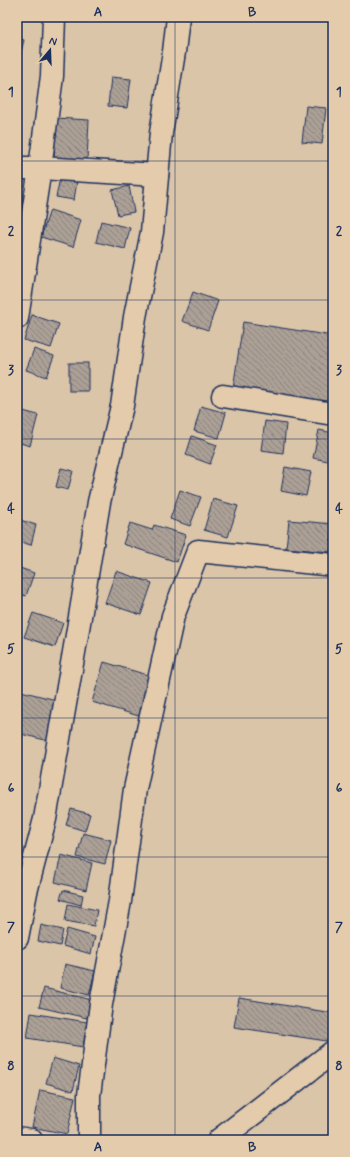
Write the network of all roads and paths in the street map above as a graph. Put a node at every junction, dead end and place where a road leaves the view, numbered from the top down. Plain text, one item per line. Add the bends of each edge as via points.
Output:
1 (54, 17) edge
2 (178, 17) edge
3 (17, 168) edge
4 (40, 168) junction
5 (157, 176) junction
6 (20, 279) edge
7 (17, 318) edge
8 (222, 396) dead end
9 (333, 414) edge
10 (333, 565) edge
11 (17, 938) edge
12 (333, 1052) edge
13 (17, 1138) edge
14 (31, 1140) edge
15 (89, 1140) edge
16 (219, 1140) edge

1 - 4 street via 52,76
2 - 5 street
3 - 4 street
4 - 5 street
4 - 6 street
5 - 11 street via 152,232 135,317 122,406 99,502 45,819
6 - 7 street
8 - 9 street
10 - 15 street via 198,551 173,616 135,789 89,1095
12 - 16 street
13 - 14 street

